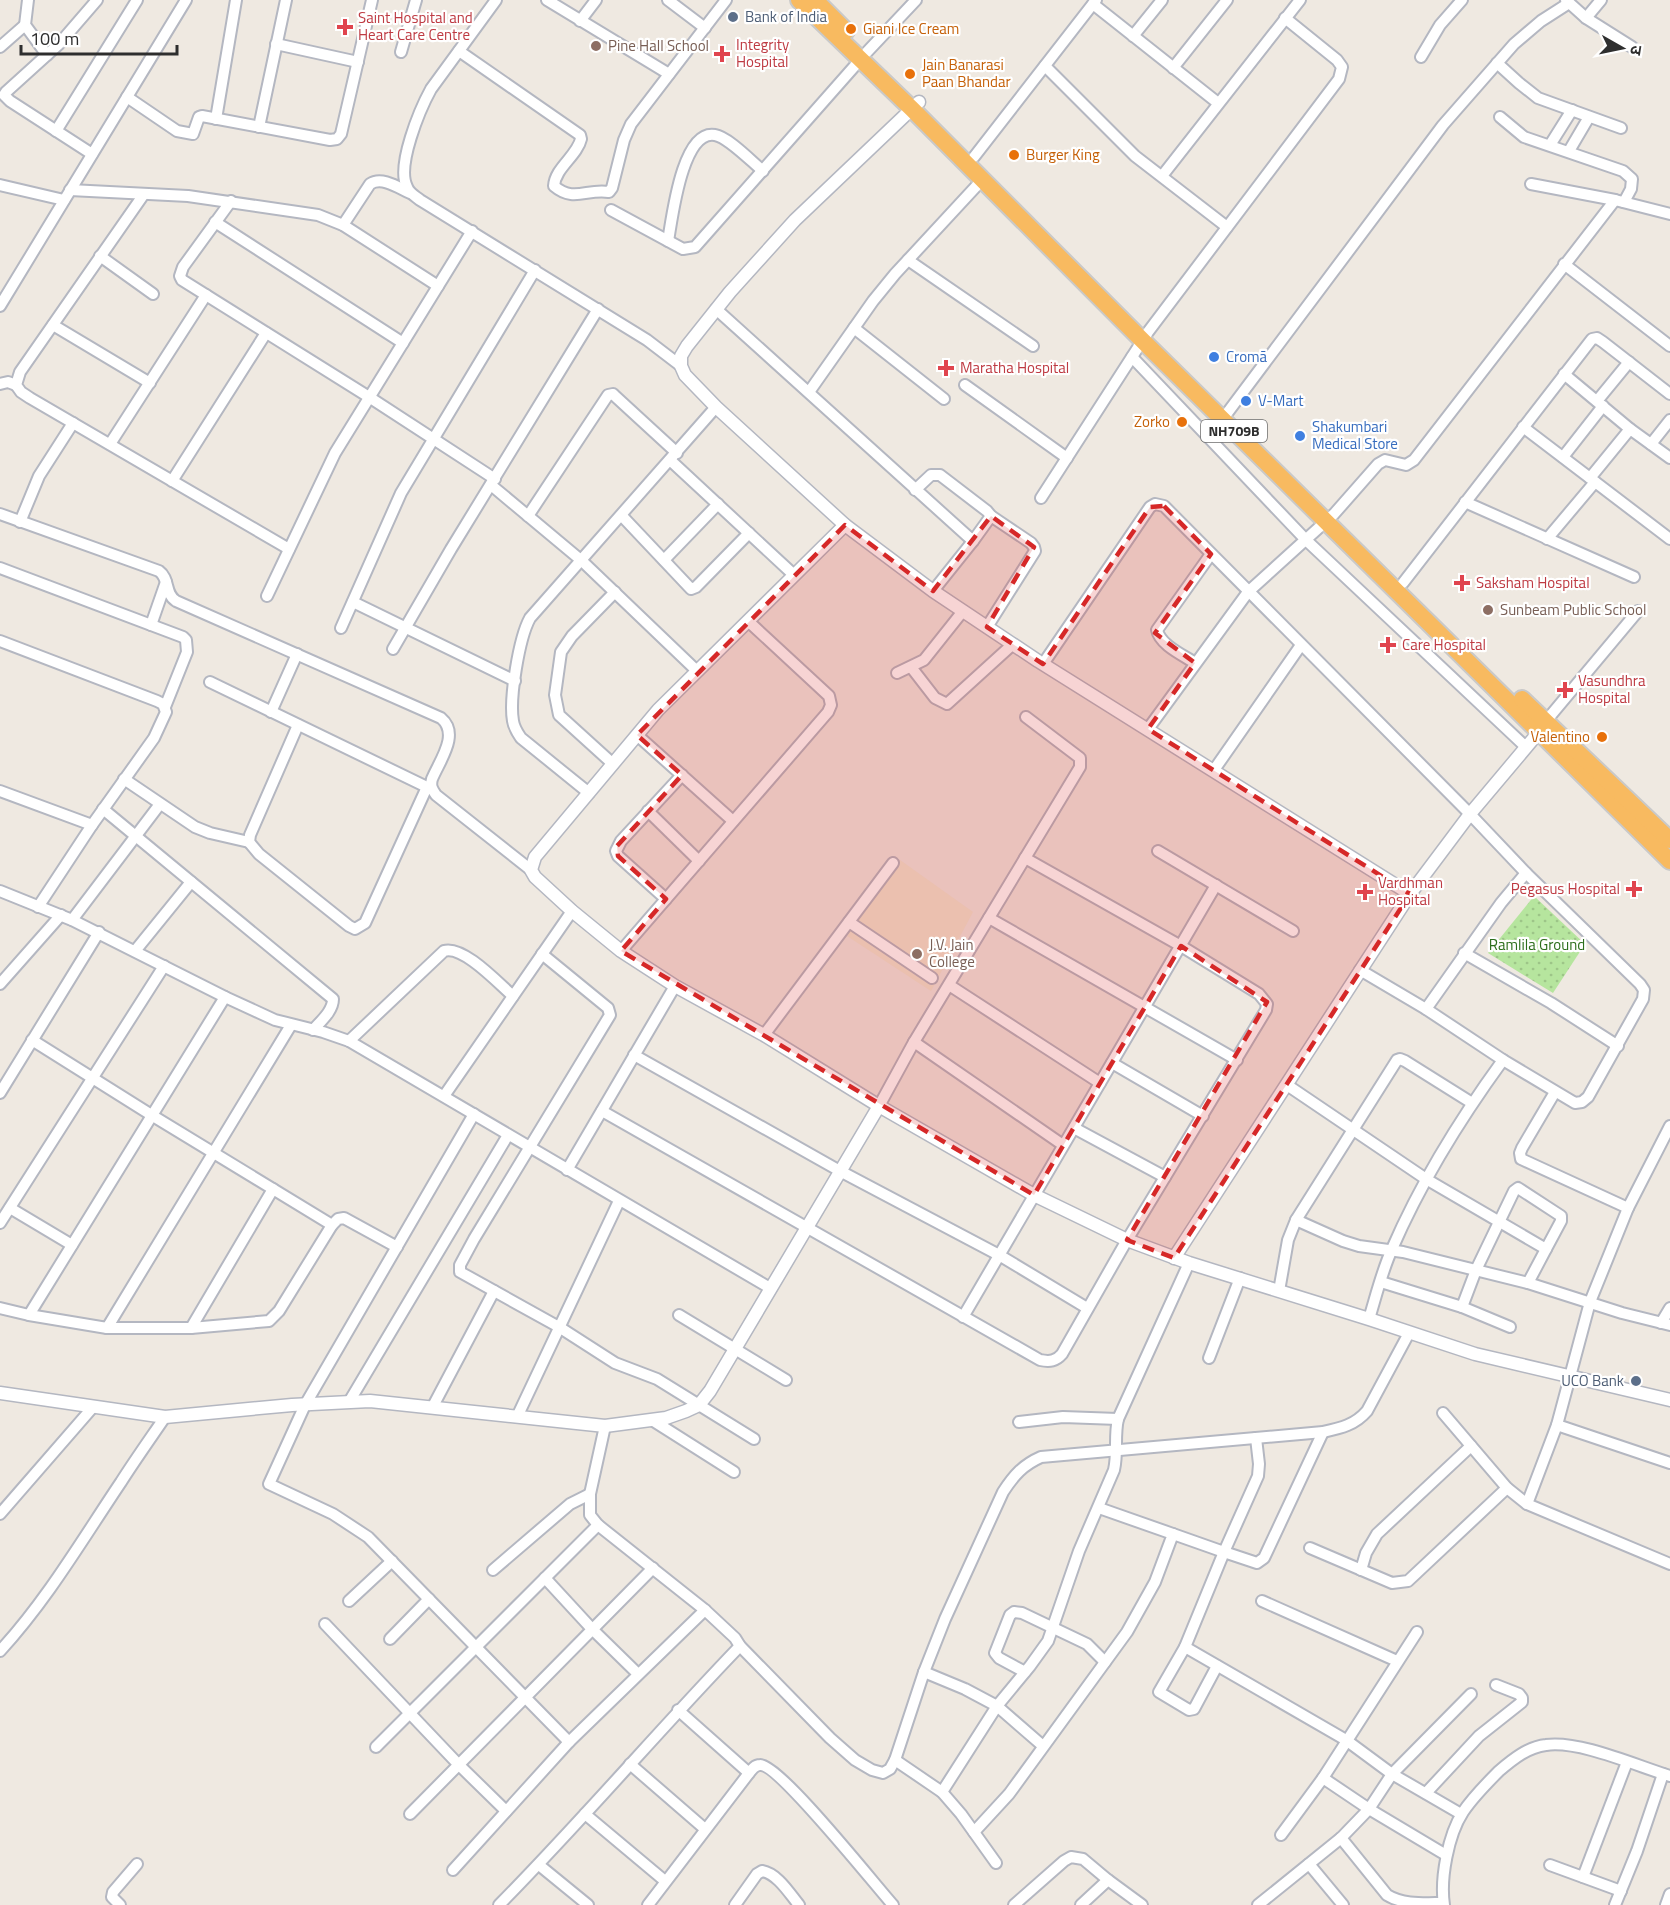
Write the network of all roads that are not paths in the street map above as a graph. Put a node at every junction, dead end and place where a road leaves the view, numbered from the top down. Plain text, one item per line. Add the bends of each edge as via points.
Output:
1 (28, 0) edge
2 (98, 0) edge
3 (137, 0) edge
4 (186, 0) edge
5 (236, 0) edge
6 (286, 0) edge
7 (372, 0) edge
8 (416, 0) edge
9 (496, 0) edge
10 (546, 0) edge
11 (596, 0) edge
12 (669, 0) edge
13 (726, 0) edge
14 (799, 0) edge
15 (815, 0) edge
16 (916, 0) edge
17 (1162, 0) edge
18 (1227, 0) edge
19 (1300, 0) edge
20 (1462, 0) edge
21 (1601, 0) edge
22 (1094, 2) edge
23 (1568, 2) edge
24 (1285, 18) junction
25 (1586, 18) junction
26 (580, 21) junction
27 (25, 25) junction
28 (705, 28) junction
29 (1133, 36) junction
30 (276, 44) junction
31 (0, 47) edge
32 (1632, 47) dead end
33 (459, 51) junction
34 (401, 52) dead end
35 (47, 55) junction
36 (864, 56) junction
37 (1421, 57) dead end
38 (357, 62) junction
39 (1497, 63) junction
40 (1045, 66) junction
41 (1173, 68) junction
42 (669, 74) junction
43 (127, 97) junction
44 (1218, 103) junction
45 (915, 105) junction
46 (1572, 110) junction
47 (1500, 117) dead end
48 (1589, 117) junction
49 (216, 118) junction
50 (259, 127) junction
51 (1621, 128) dead end
52 (56, 131) junction
53 (1550, 145) junction
54 (1569, 152) junction
55 (92, 154) junction
56 (974, 157) junction
57 (763, 171) junction
58 (1162, 176) junction
59 (982, 180) junction
60 (1531, 184) dead end
61 (0, 185) edge
62 (144, 194) junction
63 (411, 194) junction
64 (67, 195) junction
65 (231, 201) junction
66 (1619, 201) junction
67 (611, 210) dead end
68 (1670, 214) edge
69 (215, 222) junction
70 (343, 225) junction
71 (1227, 227) junction
72 (471, 231) junction
73 (668, 241) junction
74 (100, 256) junction
75 (908, 260) junction
76 (1564, 264) junction
77 (535, 270) junction
78 (438, 286) junction
79 (153, 294) dead end
80 (206, 296) junction
81 (0, 306) edge
82 (598, 309) junction
83 (716, 309) junction
84 (53, 325) junction
85 (854, 328) junction
86 (266, 333) junction
87 (1145, 337) junction
88 (402, 343) junction
89 (1033, 346) dead end
90 (1670, 346) edge
91 (1132, 357) junction
92 (1629, 363) junction
93 (681, 366) junction
94 (1564, 374) junction
95 (150, 382) junction
96 (0, 384) edge
97 (16, 385) junction
98 (965, 385) dead end
99 (809, 392) junction
100 (1670, 394) edge
101 (369, 397) junction
102 (944, 399) dead end
103 (1600, 403) junction
104 (716, 407) junction
105 (1226, 415) junction
106 (1670, 420) edge
107 (73, 423) junction
108 (1523, 427) junction
109 (1630, 429) junction
110 (433, 439) junction
111 (110, 444) junction
112 (1652, 444) junction
113 (674, 456) junction
114 (1563, 457) junction
115 (1067, 458) junction
116 (1670, 458) edge
117 (1592, 480) junction
118 (172, 481) junction
119 (493, 482) junction
120 (915, 490) junction
121 (1041, 498) dead end
122 (1465, 502) junction
123 (718, 504) junction
124 (0, 514) edge
125 (528, 516) junction
126 (622, 516) junction
127 (991, 516) junction
128 (1329, 518) junction
129 (20, 522) junction
130 (845, 525) junction
131 (748, 532) junction
132 (1547, 539) junction
133 (1670, 539) edge
134 (1306, 540) junction
135 (974, 541) junction
136 (289, 549) junction
137 (1211, 554) junction
138 (664, 560) junction
139 (582, 561) junction
140 (0, 568) edge
141 (794, 575) junction
142 (1634, 577) dead end
143 (166, 580) junction
144 (1403, 583) junction
145 (933, 591) junction
146 (615, 592) junction
147 (1248, 592) junction
148 (267, 596) dead end
149 (353, 602) junction
150 (963, 611) junction
151 (1638, 611) dead end
152 (748, 621) junction
153 (151, 625) junction
154 (406, 627) junction
155 (987, 627) junction
156 (341, 628) dead end
157 (0, 641) edge
158 (1013, 644) junction
159 (1301, 645) junction
160 (393, 649) dead end
161 (297, 654) junction
162 (1195, 663) junction
163 (1043, 664) junction
164 (911, 667) junction
165 (697, 671) junction
166 (897, 673) dead end
167 (515, 681) junction
168 (210, 682) dead end
169 (165, 707) junction
170 (272, 712) junction
171 (1026, 717) dead end
172 (298, 725) junction
173 (1544, 725) junction
174 (1148, 729) junction
175 (637, 735) junction
176 (1526, 747) junction
177 (613, 764) junction
178 (1214, 770) junction
179 (682, 775) junction
180 (124, 779) junction
181 (430, 788) junction
182 (0, 791) edge
183 (589, 793) junction
184 (160, 804) junction
185 (103, 809) junction
186 (648, 812) junction
187 (1470, 814) junction
188 (733, 821) junction
189 (92, 825) junction
190 (135, 837) junction
191 (1670, 840) edge
192 (249, 842) junction
193 (1158, 851) dead end
194 (1025, 858) junction
195 (699, 861) junction
196 (1670, 861) edge
197 (893, 863) dead end
198 (531, 870) junction
199 (1526, 873) junction
200 (191, 882) junction
201 (1216, 885) junction
202 (0, 891) edge
203 (1410, 894) junction
204 (666, 899) junction
205 (38, 907) junction
206 (572, 911) junction
207 (66, 918) junction
208 (989, 918) junction
209 (849, 922) junction
210 (1293, 931) dead end
211 (99, 933) junction
212 (1180, 946) junction
213 (135, 951) junction
214 (621, 951) junction
215 (1464, 953) junction
216 (542, 954) junction
217 (164, 966) junction
218 (1360, 970) junction
219 (932, 978) dead end
220 (0, 984) edge
221 (949, 985) junction
222 (675, 986) junction
223 (513, 996) junction
224 (225, 997) junction
225 (1145, 1007) junction
226 (1426, 1009) junction
227 (291, 1025) junction
228 (313, 1030) junction
229 (764, 1035) junction
230 (33, 1040) junction
231 (349, 1041) junction
232 (914, 1042) junction
233 (1618, 1046) junction
234 (634, 1055) junction
235 (1237, 1060) junction
236 (1503, 1060) junction
237 (1112, 1063) junction
238 (92, 1078) junction
239 (1100, 1083) junction
240 (1287, 1085) junction
241 (0, 1092) edge
242 (1555, 1092) junction
243 (444, 1096) junction
244 (1472, 1103) junction
245 (879, 1106) junction
246 (602, 1111) junction
247 (474, 1114) junction
248 (153, 1116) junction
249 (1203, 1116) junction
250 (1670, 1126) edge
251 (1074, 1128) junction
252 (1353, 1131) junction
253 (508, 1135) junction
254 (1667, 1140) edge
255 (1064, 1145) junction
256 (529, 1148) junction
257 (214, 1153) junction
258 (567, 1170) junction
259 (840, 1171) junction
260 (1165, 1177) junction
261 (1426, 1179) junction
262 (273, 1189) junction
263 (1034, 1195) junction
264 (619, 1201) junction
265 (10, 1208) junction
266 (1628, 1208) junction
267 (1296, 1220) junction
268 (1499, 1222) junction
269 (0, 1223) edge
270 (332, 1225) junction
271 (805, 1228) junction
272 (1127, 1240) junction
273 (72, 1245) junction
274 (397, 1247) junction
275 (1546, 1249) junction
276 (1391, 1250) junction
277 (999, 1256) junction
278 (1174, 1258) junction
279 (1189, 1263) junction
280 (1476, 1270) junction
281 (1240, 1278) junction
282 (1381, 1282) junction
283 (1528, 1283) junction
284 (770, 1288) junction
285 (494, 1291) junction
286 (1279, 1291) junction
287 (1590, 1302) junction
288 (1462, 1307) junction
289 (0, 1308) edge
290 (1087, 1308) junction
291 (1670, 1308) edge
292 (29, 1315) junction
293 (679, 1315) dead end
294 (963, 1317) junction
295 (1369, 1319) junction
296 (1665, 1324) edge
297 (559, 1327) junction
298 (1510, 1327) dead end
299 (107, 1328) junction
300 (191, 1328) junction
301 (1409, 1333) junction
302 (735, 1349) junction
303 (1209, 1358) dead end
304 (1569, 1377) junction
305 (786, 1380) dead end
306 (0, 1393) edge
307 (1670, 1400) edge
308 (349, 1402) junction
309 (305, 1405) junction
310 (699, 1405) junction
311 (93, 1407) junction
312 (432, 1408) junction
313 (1443, 1413) dead end
314 (165, 1417) junction
315 (517, 1417) junction
316 (1118, 1419) junction
317 (652, 1420) junction
318 (1019, 1422) dead end
319 (1557, 1425) junction
320 (605, 1426) junction
321 (1323, 1432) junction
322 (1256, 1438) junction
323 (754, 1439) dead end
324 (1471, 1446) junction
325 (1117, 1451) junction
326 (1670, 1463) edge
327 (734, 1472) dead end
328 (1507, 1488) junction
329 (590, 1494) junction
330 (1527, 1504) junction
331 (2, 1508) edge
332 (1099, 1508) junction
333 (598, 1525) junction
334 (1173, 1534) junction
335 (1310, 1548) dead end
336 (1224, 1552) junction
337 (392, 1561) junction
338 (1670, 1564) edge
339 (653, 1568) junction
340 (493, 1570) dead end
341 (1361, 1570) junction
342 (545, 1578) junction
343 (429, 1599) junction
344 (349, 1601) dead end
345 (1262, 1601) dead end
346 (705, 1610) junction
347 (325, 1624) dead end
348 (592, 1629) junction
349 (1054, 1629) junction
350 (1417, 1632) dead end
351 (390, 1639) dead end
352 (475, 1646) junction
353 (740, 1646) junction
354 (1185, 1647) junction
355 (0, 1651) edge
356 (1397, 1661) junction
357 (1105, 1662) junction
358 (1217, 1666) junction
359 (924, 1672) junction
360 (1025, 1672) junction
361 (638, 1673) junction
362 (1496, 1685) dead end
363 (1471, 1694) dead end
364 (525, 1698) junction
365 (997, 1706) junction
366 (678, 1710) junction
367 (410, 1713) junction
368 (1346, 1740) junction
369 (569, 1742) junction
370 (1043, 1746) junction
371 (375, 1747) dead end
372 (895, 1760) junction
373 (1627, 1762) junction
374 (630, 1764) junction
375 (459, 1765) junction
376 (749, 1773) junction
377 (1392, 1774) junction
378 (1667, 1775) edge
379 (1323, 1778) junction
380 (942, 1792) junction
381 (1426, 1793) junction
382 (1369, 1809) junction
383 (506, 1811) junction
384 (410, 1814) dead end
385 (585, 1814) junction
386 (1461, 1814) junction
387 (705, 1829) junction
388 (974, 1832) junction
389 (1281, 1835) dead end
390 (1341, 1838) junction
391 (1446, 1855) junction
392 (996, 1863) dead end
393 (137, 1864) dead end
394 (1309, 1864) junction
395 (539, 1865) junction
396 (1550, 1865) dead end
397 (453, 1869) dead end
398 (1583, 1877) junction
399 (1108, 1880) junction
400 (665, 1881) junction
401 (1621, 1891) junction
402 (1670, 1894) edge
403 (1443, 1904) edge
404 (120, 1905) edge
405 (499, 1905) edge
406 (588, 1905) edge
407 (648, 1905) edge
408 (735, 1905) edge
409 (799, 1905) edge
410 (893, 1905) edge
411 (1014, 1905) edge
412 (1081, 1905) edge
413 (1142, 1905) edge
414 (1258, 1905) edge
415 (1343, 1905) edge
416 (1615, 1905) edge
417 (1666, 1905) edge

1 - 27 street
2 - 35 street
3 - 52 street
4 - 43 street
5 - 49 street
6 - 30 street
7 - 38 street
8 - 34 street
9 - 33 street
10 - 26 street
11 - 26 street
12 - 28 street
13 - 28 street
14 - 36 highway, NH709B
15 - 36 highway, NH709B
16 - 36 street
17 - 29 street
18 - 41 street
19 - 24 street
20 - 37 street via 1440,25
21 - 25 street
22 - 29 street
22 - 40 street
23 - 25 street
23 - 39 street via 1526,32
24 - 44 street
24 - 71 street via 1337,60 1342,74
25 - 32 street
26 - 42 street
27 - 31 street
27 - 35 street
28 - 42 street
29 - 41 street
30 - 38 street
30 - 50 street
33 - 42 street via 580,135 579,147 554,183 572,196 611,191 631,124
33 - 63 street via 431,89 417,118 405,168 406,187
35 - 52 street via 4,95
36 - 45 highway, NH709B
36 - 57 street
38 - 50 street via 337,138
39 - 46 street via 1531,94
39 - 105 street via 1443,125
40 - 56 street
40 - 58 street via 1128,149
41 - 44 street
43 - 49 street via 182,133 195,132 200,117
43 - 55 street
44 - 58 street
45 - 56 highway, NH709B
45 - 59 highway, NH709B
45 - 83 street via 795,220
46 - 48 street
46 - 53 street
47 - 53 street via 1524,137
48 - 51 street
48 - 54 street
49 - 50 street
52 - 55 street
53 - 54 street
54 - 66 street via 1629,175 1631,189
55 - 64 street
56 - 87 highway, NH709B
57 - 73 street via 695,247 683,249
57 - 73 street via 722,137 703,137 686,159
58 - 71 street
59 - 75 street
59 - 87 highway, NH709B
60 - 66 street
61 - 64 street
62 - 64 street
62 - 65 street
62 - 74 street
63 - 70 street via 376,180
63 - 72 street
64 - 81 street
65 - 69 street
65 - 70 street via 318,214
66 - 68 street
66 - 76 street
67 - 73 street
69 - 80 street via 181,272 182,280
69 - 88 street
70 - 78 street
71 - 87 street
72 - 77 street
72 - 78 street
74 - 79 street
74 - 84 street
75 - 85 street
75 - 89 street
76 - 90 street
76 - 128 street via 1414,460 1406,465 1382,461
77 - 82 street
77 - 110 street
78 - 88 street
80 - 86 street
80 - 95 street
82 - 93 street
82 - 119 street
83 - 93 street via 687,346
83 - 99 street
84 - 95 street
84 - 97 street via 20,372
85 - 99 street
85 - 102 street
86 - 101 street
86 - 118 street
87 - 91 street
87 - 105 highway, NH709B
88 - 101 street
91 - 115 street
91 - 134 street
92 - 94 street via 1597,338 1592,339
92 - 100 street
92 - 103 street
93 - 104 street
94 - 103 street
94 - 108 street
95 - 111 street
96 - 97 street
97 - 107 street via 21,392
98 - 115 street
99 - 120 street
101 - 110 street
101 - 136 street via 335,453
103 - 109 street
103 - 114 street
104 - 113 street
104 - 130 street
105 - 128 highway, NH709B
106 - 112 street
107 - 111 street
107 - 129 street via 39,476
108 - 114 street
108 - 122 street
109 - 112 street
109 - 117 street
110 - 119 street
110 - 149 street via 402,493
111 - 118 street
112 - 116 street
113 - 123 street
113 - 125 street via 613,394 608,395
113 - 126 street
114 - 117 street
115 - 121 street
117 - 132 street
117 - 133 street
118 - 136 street
119 - 125 street
119 - 154 street
120 - 127 street via 931,475 940,475
120 - 135 street
122 - 132 street
122 - 144 street
123 - 131 street
123 - 138 street
124 - 129 street
125 - 139 street
126 - 138 street
126 - 139 street
127 - 135 street
127 - 155 street via 1030,543 1035,551
128 - 134 street
128 - 144 highway, NH709B
128 - 173 highway, NH709B
129 - 143 street via 159,571
130 - 141 street
130 - 145 street
131 - 138 street via 694,589
131 - 141 street
132 - 142 street
134 - 147 street
134 - 176 street
135 - 145 street
136 - 148 street
137 - 147 street
137 - 162 street via 1157,630 1163,641
137 - 163 street via 1164,506 1150,507
139 - 146 street
139 - 167 street via 530,618 524,629
140 - 153 street
141 - 152 street
143 - 153 street
143 - 161 street via 167,591 176,601
144 - 173 highway, NH709B
145 - 150 street
146 - 165 street
146 - 177 street via 561,652 555,694 560,715
147 - 159 street
147 - 162 street
149 - 154 street
149 - 156 street
150 - 155 street
150 - 164 street via 924,660
151 - 173 street
152 - 165 street
152 - 188 street via 829,696 831,705
153 - 169 street via 183,637 187,645
154 - 160 street
154 - 167 street
155 - 158 street
157 - 169 street
158 - 163 street
158 - 164 street via 947,704 935,698
159 - 178 street
159 - 187 street
161 - 170 street
161 - 181 street via 448,723 448,741
162 - 174 street
163 - 174 street
164 - 166 street
165 - 175 street
167 - 183 street via 515,729
168 - 170 street
169 - 180 street via 160,727
170 - 172 street
171 - 194 street via 1081,762
172 - 181 street
172 - 192 street
173 - 176 street
173 - 191 highway, NH709B
173 - 196 highway, NH709B
174 - 178 street
175 - 177 street
175 - 179 street
176 - 187 street
177 - 183 street
178 - 203 street
179 - 186 street
179 - 188 street
180 - 184 street
180 - 185 street
181 - 192 street via 370,914 355,929
181 - 198 street
182 - 189 street
183 - 198 street via 535,857
184 - 190 street
184 - 192 street via 202,830
185 - 189 street
185 - 190 street
186 - 195 street
186 - 204 street via 616,851
187 - 199 street
187 - 203 street
188 - 195 street
189 - 205 street
190 - 200 street
190 - 207 street
193 - 201 street
194 - 208 street
194 - 212 street
195 - 204 street
197 - 209 street
198 - 206 street
199 - 215 street
199 - 233 street via 1644,990
200 - 213 street
200 - 228 street via 333,999 329,1011
201 - 210 street
201 - 212 street
202 - 205 street
203 - 218 street
204 - 214 street
205 - 207 street
206 - 214 street
206 - 216 street
207 - 211 street
207 - 220 street
208 - 221 street
208 - 225 street
209 - 219 street
209 - 229 street
211 - 213 street
211 - 230 street
212 - 225 street
212 - 235 street via 1259,994 1267,1004
213 - 217 street
214 - 222 street
215 - 226 street
215 - 233 street
216 - 223 street
216 - 256 street via 608,1008 610,1015
217 - 224 street
217 - 238 street
218 - 226 street
218 - 240 street
221 - 232 street
221 - 239 street
222 - 229 street
222 - 234 street
223 - 231 street via 462,953 450,949
223 - 243 street
224 - 227 street
224 - 248 street
225 - 235 street
225 - 237 street
226 - 236 street
227 - 228 street
227 - 257 street
228 - 231 street
229 - 245 street
230 - 238 street
230 - 241 street
231 - 243 street
232 - 245 street
232 - 255 street
233 - 242 street via 1582,1102 1575,1103
234 - 246 street
234 - 259 street
235 - 249 street
236 - 242 street
236 - 244 street
237 - 239 street
237 - 249 street
238 - 248 street
238 - 265 street
239 - 251 street
240 - 252 street
240 - 278 street
242 - 266 street via 1522,1148 1521,1159
243 - 247 street
244 - 252 street via 1400,1059
244 - 261 street
245 - 259 street
245 - 263 street
246 - 258 street
246 - 271 street
247 - 253 street
247 - 274 street
248 - 257 street
248 - 273 street
249 - 260 street
250 - 254 street
251 - 255 street
251 - 260 street
252 - 261 street
252 - 267 street
253 - 256 street
253 - 308 street
254 - 266 street
255 - 263 street
256 - 258 street
256 - 285 street via 459,1269
257 - 262 street
257 - 299 street
258 - 264 street
259 - 271 street
259 - 277 street
260 - 272 street
261 - 268 street
261 - 276 street
262 - 270 street
262 - 300 street
263 - 272 street
263 - 277 street
264 - 284 street
264 - 297 street
265 - 269 street
265 - 273 street
266 - 287 street
267 - 276 street via 1343,1241
267 - 286 street via 1288,1240
268 - 275 street
268 - 275 street via 1514,1191 1520,1189 1561,1216
268 - 280 street
270 - 274 street via 344,1218
270 - 300 street via 274,1317 260,1323
271 - 284 street
271 - 294 street
272 - 278 street
272 - 290 street
273 - 292 street
274 - 309 street
275 - 283 street
276 - 280 street
276 - 282 street
277 - 290 street
277 - 294 street
278 - 279 street
279 - 281 street
279 - 316 street
280 - 283 street
280 - 288 street
281 - 286 street
281 - 303 street
282 - 288 street
282 - 295 street
283 - 287 street
284 - 302 street
285 - 297 street
285 - 312 street
286 - 295 street
287 - 296 street
287 - 304 street
288 - 298 street
289 - 292 street
290 - 294 street via 1062,1354 1048,1362
291 - 296 street
292 - 299 street
293 - 302 street
295 - 301 street
297 - 310 street via 615,1363 647,1374
297 - 315 street
299 - 300 street
301 - 304 street
301 - 321 street via 1363,1416 1345,1428
302 - 305 street
302 - 310 street
304 - 307 street
304 - 319 street
306 - 311 street
308 - 309 street
308 - 312 street
309 - 314 street
309 - 337 street via 268,1484 353,1526
310 - 317 street
310 - 323 street
311 - 314 street
311 - 331 street
312 - 315 street
313 - 324 street
314 - 355 street via 63,1573
315 - 320 street
316 - 318 street via 1063,1417
316 - 325 street
317 - 320 street
317 - 327 street
319 - 326 street
319 - 330 street
320 - 329 street
321 - 322 street
321 - 336 street via 1264,1558 1257,1563
322 - 325 street
322 - 336 street via 1258,1476
324 - 328 street
324 - 341 street via 1377,1534
325 - 332 street
325 - 359 street via 1041,1457 1014,1475 993,1513
328 - 330 street
328 - 341 street via 1408,1581 1392,1583
329 - 333 street via 590,1515
329 - 340 street via 570,1504
330 - 338 street
332 - 334 street
332 - 349 street via 1079,1551
333 - 339 street
333 - 342 street
334 - 336 street
334 - 357 street via 1141,1609
335 - 341 street
336 - 354 street
337 - 343 street
337 - 344 street
339 - 346 street
339 - 348 street
342 - 348 street
342 - 352 street
343 - 351 street
343 - 352 street
345 - 356 street
346 - 353 street
346 - 361 street
347 - 367 street
348 - 361 street
348 - 364 street
349 - 357 street via 1087,1644
349 - 360 street
349 - 360 street via 1022,1613 1014,1611 1010,1615 995,1653
350 - 356 street
352 - 364 street
352 - 367 street
353 - 366 street
353 - 372 street via 855,1760 884,1773
354 - 358 street
354 - 358 street via 1160,1689 1162,1695 1194,1709
356 - 368 street
357 - 370 street
358 - 368 street
359 - 365 street
359 - 372 street
360 - 365 street
361 - 369 street
362 - 381 street via 1519,1694 1522,1702 1479,1736
363 - 377 street
364 - 369 street
364 - 375 street
365 - 370 street
365 - 380 street
366 - 374 street
366 - 376 street
367 - 371 street
367 - 375 street
368 - 377 street
368 - 379 street
369 - 383 street
370 - 388 street via 1009,1794
372 - 380 street
373 - 378 street
373 - 386 street via 1588,1750 1546,1744 1509,1763
373 - 398 street
374 - 385 street
374 - 387 street
375 - 383 street
375 - 384 street
376 - 387 street
376 - 410 street via 760,1764 771,1769 812,1810
377 - 381 street
377 - 382 street
378 - 401 street
379 - 382 street
379 - 389 street
380 - 388 street
381 - 386 street
382 - 390 street
382 - 391 street
383 - 397 street
385 - 395 street
385 - 400 street
386 - 391 street
387 - 400 street
388 - 392 street
390 - 394 street
390 - 403 street via 1393,1899
391 - 403 street
393 - 404 street via 113,1892 112,1897
394 - 414 street
394 - 415 street
395 - 405 street
395 - 406 street
396 - 398 street
398 - 401 street
399 - 411 street via 1083,1859 1071,1857
399 - 412 street
399 - 413 street
400 - 407 street
401 - 416 street
402 - 417 street
408 - 409 street via 762,1871 776,1878

